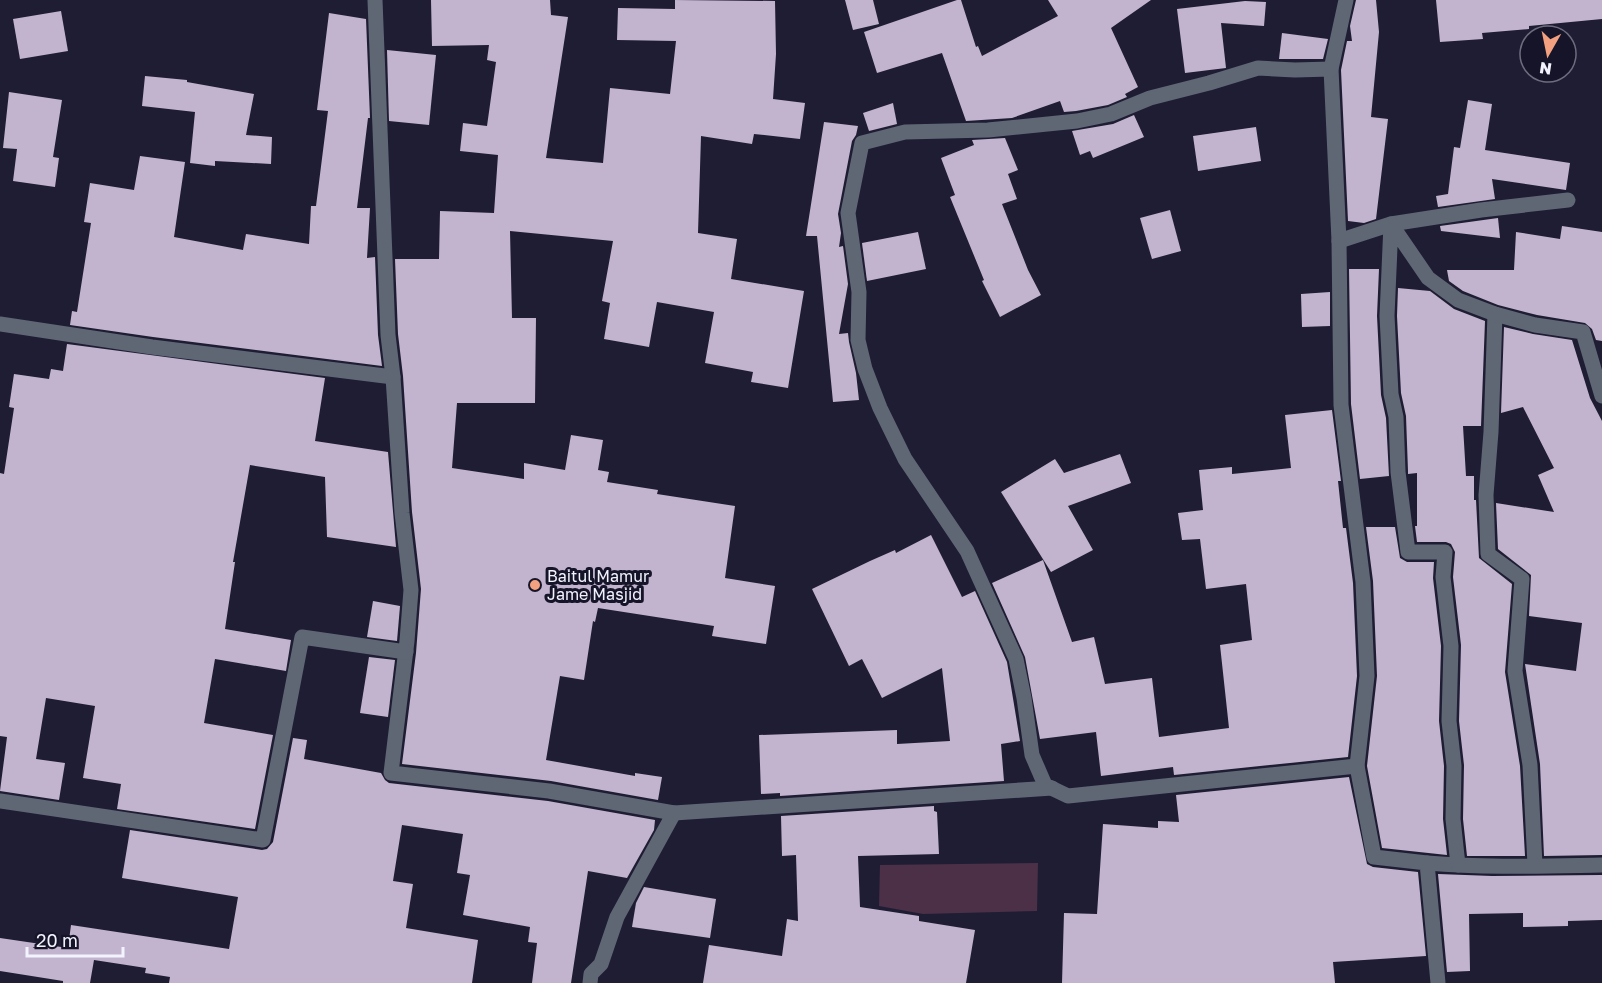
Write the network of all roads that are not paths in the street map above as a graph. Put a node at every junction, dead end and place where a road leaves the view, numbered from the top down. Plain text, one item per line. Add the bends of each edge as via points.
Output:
1 (375, 0) edge
2 (1346, 0) edge
3 (1330, 69) junction
4 (1568, 200) dead end
5 (1391, 224) junction
6 (1339, 241) junction
7 (1495, 314) junction
8 (0, 324) edge
9 (393, 377) junction
10 (1602, 396) edge
11 (406, 652) junction
12 (1357, 766) junction
13 (1052, 788) junction
14 (0, 801) edge
15 (675, 813) junction
16 (1427, 863) junction
17 (1535, 865) junction
18 (1602, 865) edge
19 (1458, 866) junction
20 (590, 983) edge
21 (1438, 983) edge

1 - 9 street
2 - 3 street
3 - 6 street
3 - 13 street via 1258,68 1077,121 988,130 904,132 862,143 848,213 860,292 858,340 865,369 905,459 967,551 1016,659 1032,755 1045,785
4 - 5 street
5 - 6 street
5 - 7 street via 1428,278 1458,300
5 - 19 street via 1387,316 1391,394 1408,552 1445,552 1443,577 1451,646 1453,819
6 - 12 street via 1341,405 1363,582 1367,676
7 - 10 street via 1583,332
7 - 17 street via 1486,495 1488,554 1522,579 1515,671 1530,765
8 - 9 street
9 - 11 street via 411,590
11 - 14 street via 302,637 263,840
11 - 15 street via 391,773 537,790
12 - 13 street via 1068,796
12 - 16 street via 1374,857
13 - 15 street
15 - 20 street via 617,917
16 - 19 street
16 - 21 street
17 - 18 street
17 - 19 street

